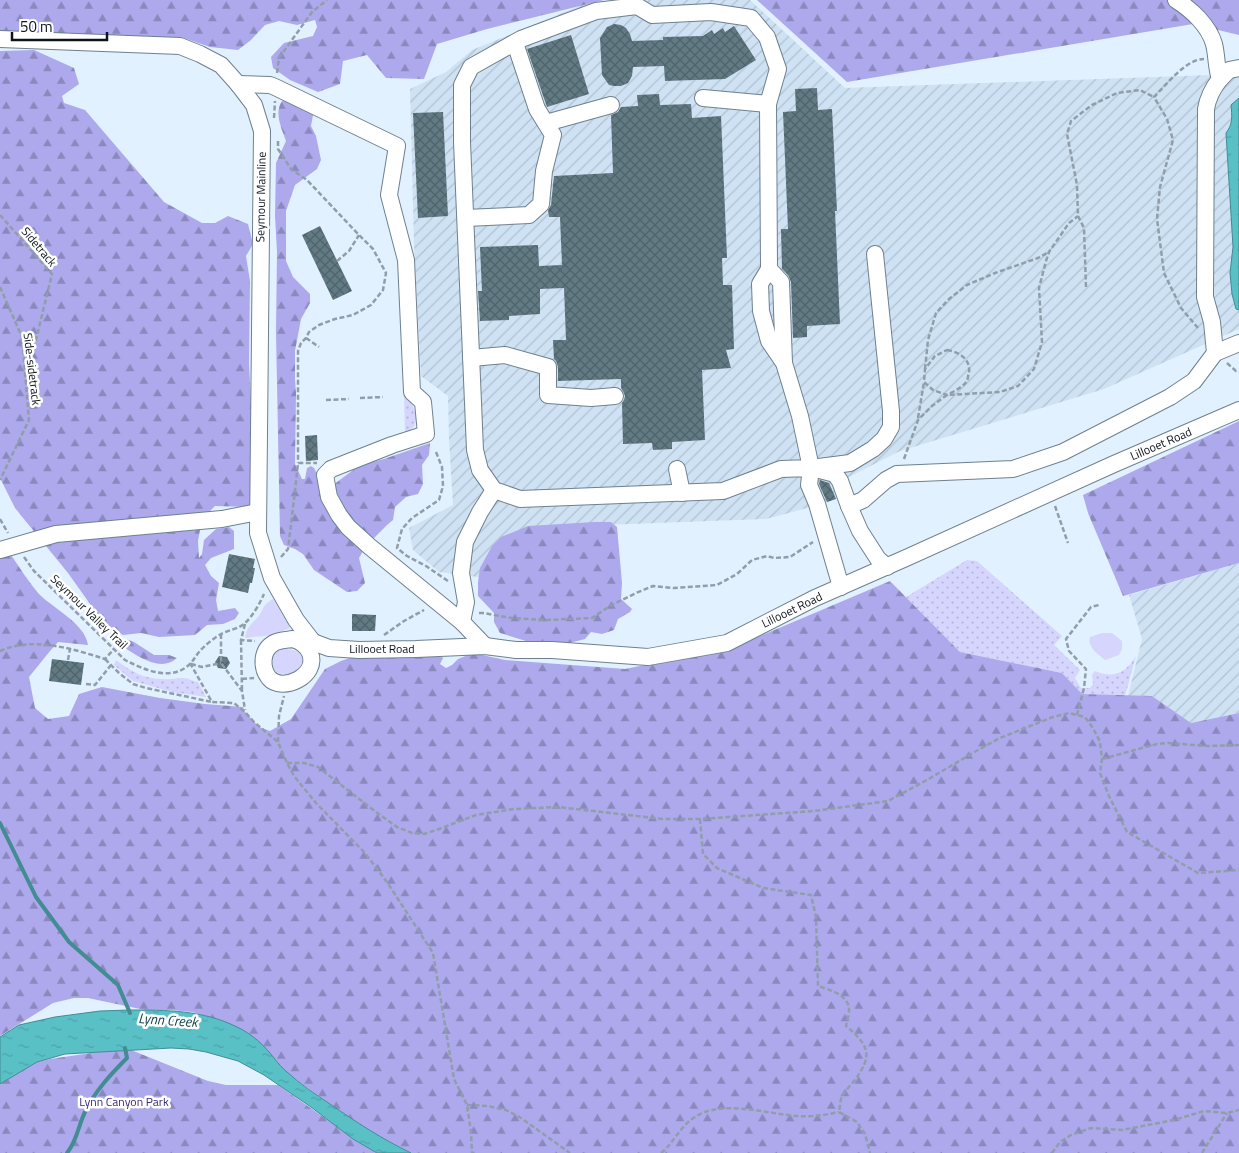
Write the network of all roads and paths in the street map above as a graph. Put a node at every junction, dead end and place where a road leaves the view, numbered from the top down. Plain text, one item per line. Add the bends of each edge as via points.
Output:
1 (327, 0) edge
2 (1176, 0) edge
3 (0, 39) edge
4 (515, 43) junction
5 (1215, 59) junction
6 (1239, 68) edge
7 (1220, 79) junction
8 (238, 84) junction
9 (275, 87) junction
10 (1154, 97) junction
11 (703, 98) dead end
12 (768, 104) junction
13 (611, 105) dead end
14 (546, 123) junction
15 (276, 126) dead end
16 (277, 134) dead end
17 (0, 214) edge
18 (1078, 216) junction
19 (466, 218) junction
20 (359, 235) junction
21 (1049, 252) junction
22 (876, 254) dead end
23 (337, 261) dead end
24 (0, 286) edge
25 (1086, 287) dead end
26 (1200, 332) dead end
27 (306, 338) junction
28 (1239, 343) edge
29 (319, 347) dead end
30 (1215, 353) junction
31 (471, 358) junction
32 (925, 369) junction
33 (924, 382) junction
34 (26, 383) junction
35 (947, 395) junction
36 (615, 396) dead end
37 (383, 397) dead end
38 (360, 398) dead end
39 (349, 399) dead end
40 (326, 400) dead end
41 (1239, 410) edge
42 (918, 420) junction
43 (436, 452) dead end
44 (298, 463) junction
45 (324, 463) dead end
46 (811, 468) junction
47 (677, 469) dead end
48 (897, 474) junction
49 (0, 480) edge
50 (494, 490) junction
51 (682, 493) junction
52 (1050, 493) junction
53 (849, 506) junction
54 (258, 512) junction
55 (0, 519) edge
56 (818, 538) dead end
57 (1068, 543) dead end
58 (8, 548) edge
59 (887, 567) junction
60 (270, 571) junction
61 (448, 581) dead end
62 (841, 587) junction
63 (466, 602) junction
64 (1099, 605) dead end
65 (443, 606) junction
66 (462, 622) junction
67 (245, 624) junction
68 (221, 634) junction
69 (381, 637) dead end
70 (241, 640) junction
71 (276, 642) junction
72 (310, 645) junction
73 (485, 646) junction
74 (70, 648) junction
75 (114, 649) junction
76 (0, 651) edge
77 (106, 659) junction
78 (68, 660) dead end
79 (190, 663) junction
80 (222, 663) junction
81 (111, 665) junction
82 (254, 678) dead end
83 (242, 679) junction
84 (287, 683) junction
85 (86, 684) dead end
86 (242, 691) junction
87 (212, 702) junction
88 (245, 712) junction
89 (1078, 715) junction
90 (278, 742) junction
91 (1239, 745) edge
92 (1102, 759) junction
93 (287, 763) junction
94 (700, 819) junction
95 (1239, 870) edge
96 (467, 1105) junction
97 (1239, 1110) edge
98 (839, 1112) junction
99 (1227, 1113) junction
100 (472, 1152) edge
101 (570, 1153) edge
102 (661, 1153) edge
103 (870, 1153) edge
104 (1052, 1153) edge
105 (1202, 1153) edge

1 - 9 path via 312,12 279,58
2 - 5 street via 1210,34
3 - 8 street, Seymour Mainline via 180,46 221,66
4 - 12 street via 596,11 637,6 652,14 711,12 751,18 767,37 778,69
4 - 14 street via 537,109
4 - 19 street via 471,67 462,85
5 - 7 street
5 - 10 path via 1191,62
6 - 7 street via 1229,70
7 - 30 street via 1211,90 1206,109 1206,297
8 - 9 street
8 - 54 street, Seymour Mainline via 254,105 262,131
9 - 15 path
9 - 65 street via 397,146 389,195 406,260 412,392 424,402 426,434 358,458 325,475 329,496 348,527
10 - 18 path via 1140,90 1117,93 1092,105 1071,121 1066,134 1076,185
10 - 26 path via 1167,119 1172,140 1160,187 1157,219 1164,273 1181,308
11 - 12 street
12 - 46 street via 769,269 781,282 784,364
13 - 14 street
14 - 19 street via 553,135 544,171 541,204 529,215
16 - 20 path via 278,149 291,169 308,180
17 - 34 path, Sidetrack via 52,274
18 - 21 path via 1069,223
18 - 25 path via 1084,228
19 - 31 street
20 - 23 path via 349,251
20 - 27 path via 374,249 386,272 383,290 371,305 353,315 318,325
21 - 32 path via 967,285 949,299 936,313 928,340
21 - 35 path via 1039,288 1042,342 1034,369 1018,386 1000,392
22 - 46 street via 892,410 891,428 879,444 850,463
24 - 34 path, Side-sidetrack via 22,337
27 - 29 path
27 - 44 path via 298,351
28 - 30 street
30 - 48 street via 1194,381 1170,397 1063,452 1013,469
31 - 36 street via 505,355 548,367 548,395
31 - 50 street via 475,450 480,470
32 - 33 path
32 - 35 path via 935,356 947,350 966,360 969,369 967,380
33 - 35 path via 933,390
33 - 42 path
34 - 49 path, Side-sidetrack via 30,420
35 - 42 path
37 - 38 path
39 - 40 path
41 - 52 street, Lillooet Road
42 - 48 path
43 - 61 path via 442,467 443,486 439,500 402,529 397,548
44 - 45 path
44 - 60 path via 288,549
46 - 51 street via 781,469 723,491
46 - 53 street via 835,474
46 - 62 street via 808,485 817,504
47 - 51 street
48 - 53 street via 863,500
50 - 51 street via 520,499
50 - 63 street via 465,542 461,573
52 - 57 path
52 - 59 street, Lillooet Road
53 - 59 street via 867,543
54 - 58 street via 222,519 56,534
54 - 60 street, Seymour Mainline via 258,533
55 - 58 path, Seymour Valley Trail
56 - 63 path via 790,557 767,556 752,560 738,574 717,584 653,586 592,618 512,618 474,613
58 - 75 path, Seymour Valley Trail
59 - 62 street, Lillooet Road
60 - 67 path via 259,605
60 - 72 street, Seymour Mainline
62 - 73 street, Lillooet Road via 727,643 665,654 648,656
63 - 66 street
64 - 89 path via 1091,608 1066,639 1069,651 1086,669
65 - 66 street
65 - 69 path via 425,610
66 - 73 street
67 - 68 path
67 - 70 path
68 - 79 path
68 - 80 path
70 - 71 path
70 - 83 path
71 - 72 street via 293,639
71 - 84 street via 264,656 265,668 273,681
72 - 73 street, Lillooet Road via 359,650
72 - 84 street via 312,663 307,674
74 - 76 path via 36,645
74 - 77 path
74 - 78 path
75 - 77 path
75 - 79 path, Seymour Valley Trail via 125,660 153,672 174,672
77 - 81 path
79 - 80 path via 202,666
79 - 87 path
80 - 86 path
81 - 85 path via 95,685
81 - 87 path via 133,684
82 - 83 path
83 - 86 path
84 - 90 path via 279,716
86 - 88 path
87 - 88 path via 234,703
88 - 90 path
89 - 92 path via 1085,717 1093,728 1100,742
89 - 94 path via 1069,713 1053,717 1000,738 888,801
90 - 93 path
91 - 92 path via 1157,744
92 - 95 path via 1100,773 1127,832 1198,873
93 - 94 path via 318,767 396,827 412,833 424,834 476,815 558,807 663,819
93 - 96 path via 316,803 365,853 433,953 454,1079
94 - 98 path via 703,854 717,868 763,888 811,895 816,917 818,986 844,997 850,1008 846,1026 865,1045 867,1056 862,1069 842,1096
96 - 100 path
96 - 101 path via 506,1110
97 - 99 path
98 - 102 path via 797,1116 726,1108 705,1111 683,1126
98 - 103 path via 857,1122 865,1134
99 - 104 path via 1204,1112 1122,1130 1091,1128 1070,1135
99 - 105 path

